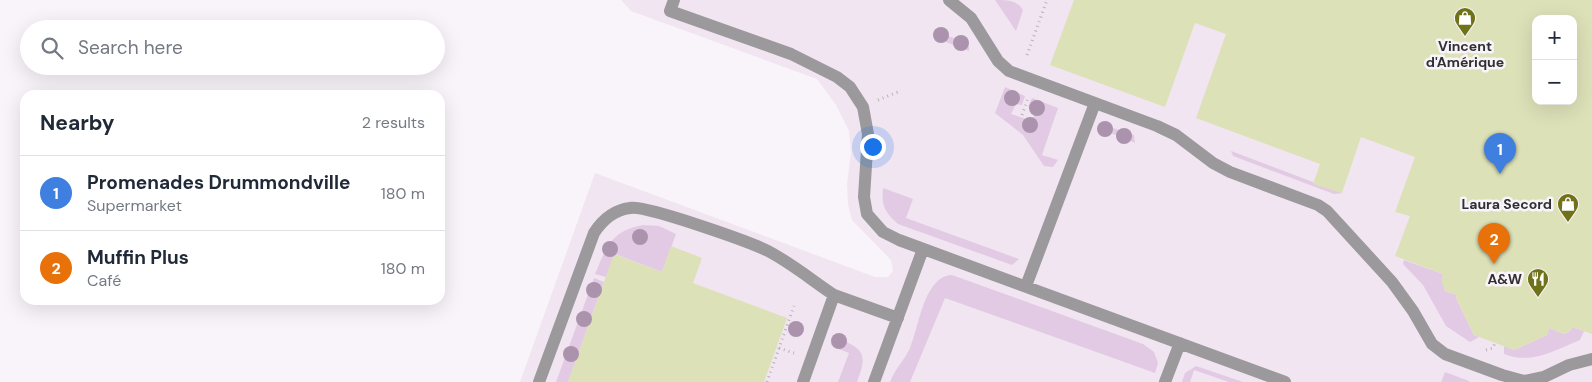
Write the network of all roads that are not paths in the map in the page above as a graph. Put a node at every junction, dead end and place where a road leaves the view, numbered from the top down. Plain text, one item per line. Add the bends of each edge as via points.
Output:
1 (674, 0) edge
2 (949, 0) edge
3 (1094, 103) junction
4 (923, 249) junction
5 (1026, 286) junction
6 (834, 295) junction
7 (898, 318) junction
8 (1180, 343) junction
9 (1592, 359) edge
10 (539, 382) edge
11 (803, 382) edge
12 (874, 382) edge
13 (1166, 382) edge
14 (1285, 382) edge

1 - 4 lane via 670,11 791,54 850,87 863,107 868,134 864,197 867,214 884,232
2 - 3 lane via 971,18 1004,67
3 - 5 lane
3 - 9 lane via 1176,135 1218,165 1327,211 1392,282 1432,344 1444,354 1524,381
4 - 5 lane
4 - 7 lane
5 - 8 lane
6 - 7 lane
6 - 10 lane via 767,251 653,210 620,210 594,233
6 - 11 lane
7 - 12 lane
8 - 13 lane
8 - 14 lane

